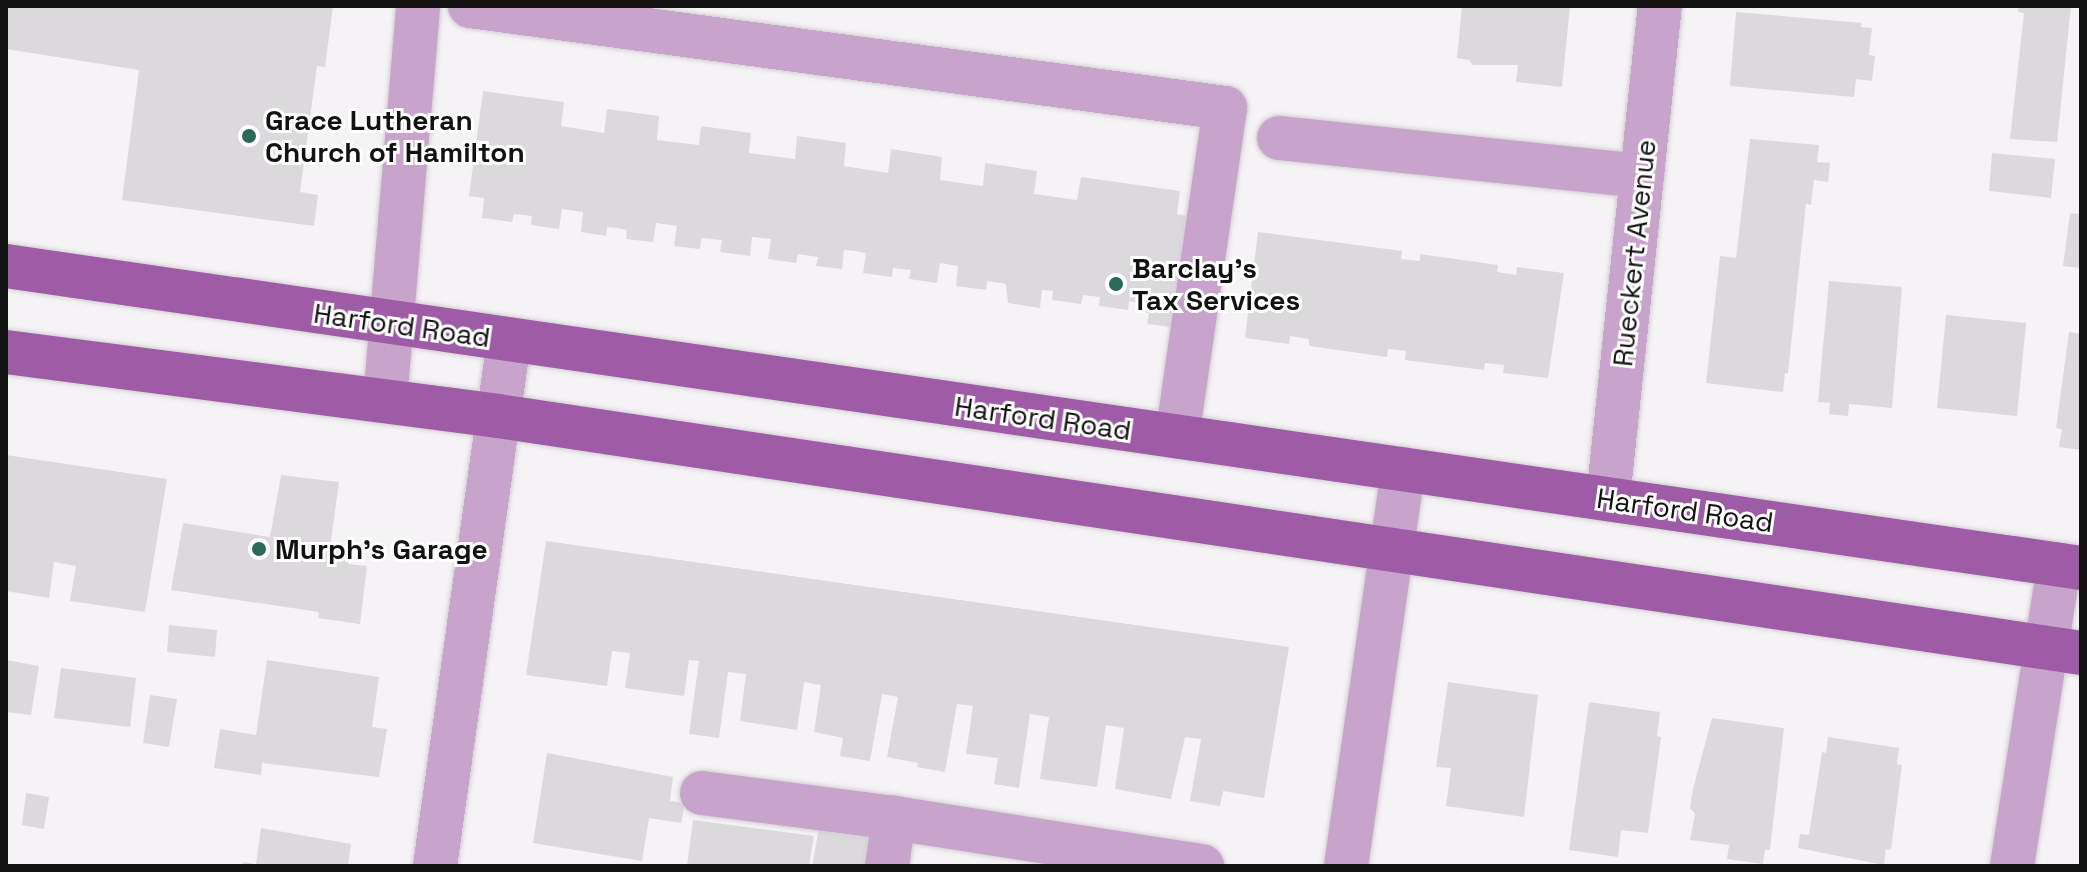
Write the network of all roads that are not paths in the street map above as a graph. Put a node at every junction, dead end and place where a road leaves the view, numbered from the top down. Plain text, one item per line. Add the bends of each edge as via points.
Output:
1 (418, 6) edge
2 (470, 6) edge
3 (1660, 6) edge
4 (1279, 138) dead end
5 (1642, 176) junction
6 (6, 266) edge
7 (391, 324) junction
8 (509, 341) junction
9 (6, 352) edge
10 (385, 401) junction
11 (498, 416) junction
12 (1177, 437) junction
13 (1403, 469) junction
14 (1608, 499) junction
15 (1391, 550) junction
16 (2070, 566) edge
17 (2064, 650) edge
18 (702, 793) dead end
19 (894, 818) junction
20 (435, 866) edge
21 (887, 866) edge
22 (1202, 866) edge
23 (1346, 866) edge
24 (2012, 866) edge

1 - 7 street
2 - 12 street via 1225,108
3 - 5 street, Rueckert Avenue
4 - 5 street
5 - 14 street, Rueckert Avenue
6 - 7 main road, Harford Road
7 - 8 main road, Harford Road
7 - 10 street
8 - 11 street
8 - 12 main road, Harford Road
9 - 10 main road
10 - 11 main road
11 - 15 main road
11 - 20 street
12 - 13 main road, Harford Road
13 - 14 main road, Harford Road
13 - 15 street
14 - 16 main road, Harford Road
15 - 17 main road
15 - 23 street
16 - 17 street
17 - 24 street
18 - 19 street
19 - 21 street
19 - 22 street

